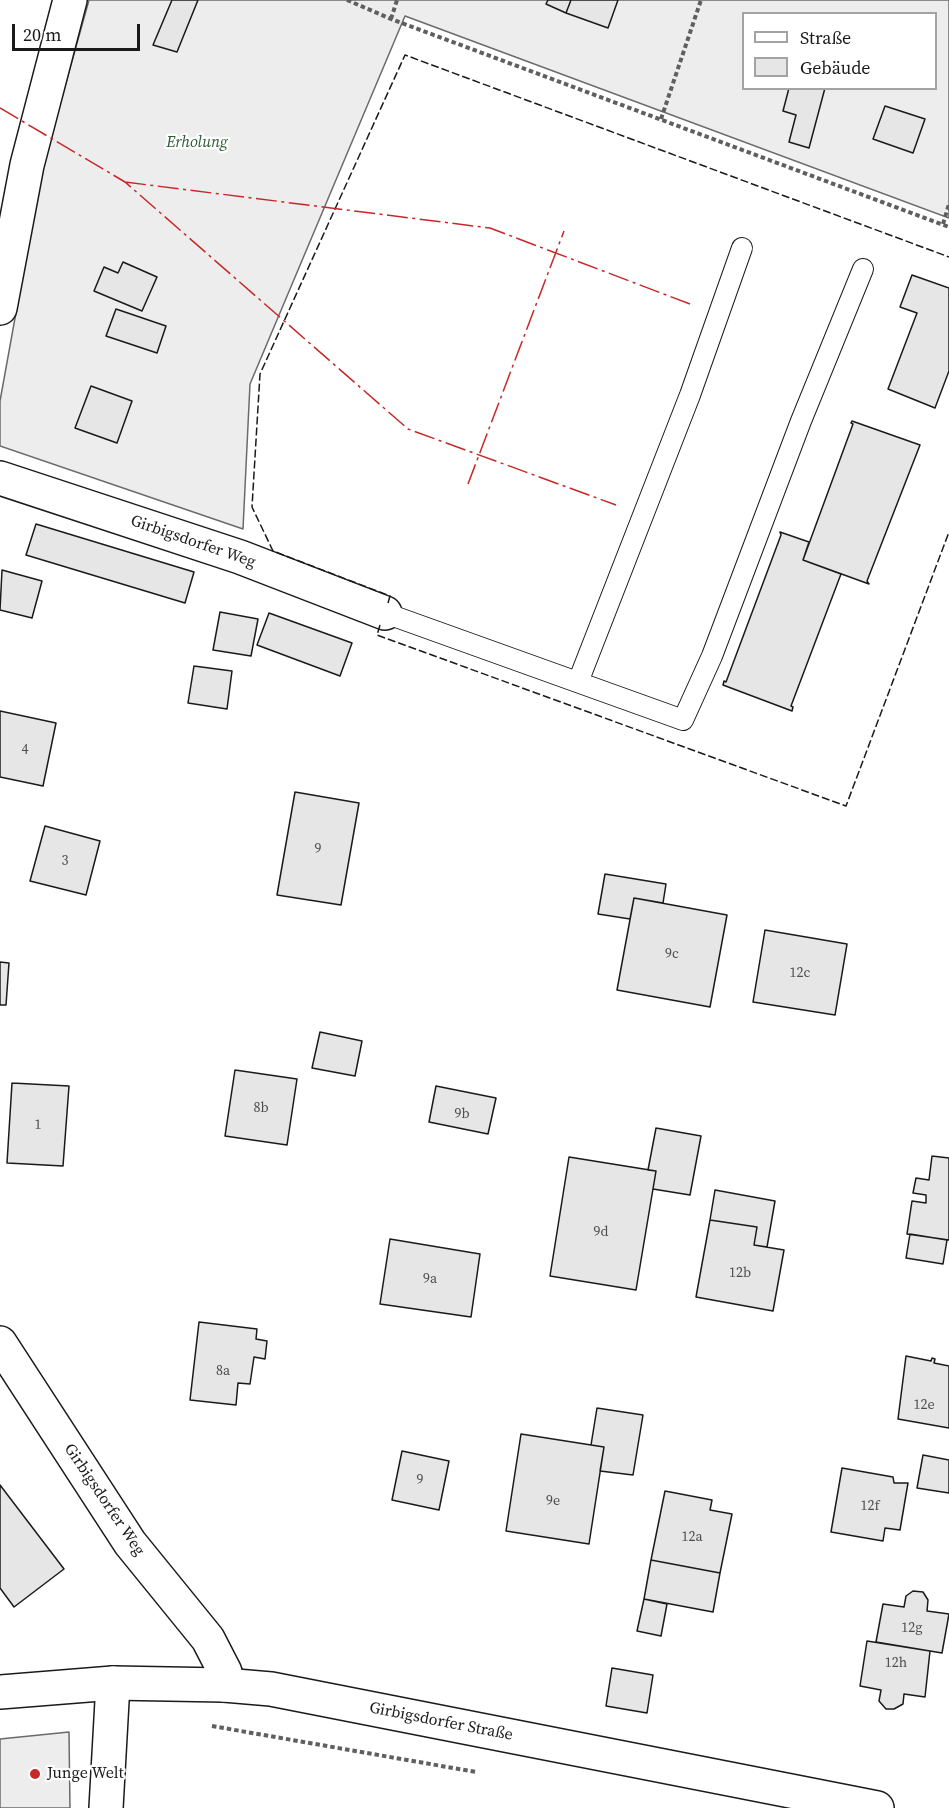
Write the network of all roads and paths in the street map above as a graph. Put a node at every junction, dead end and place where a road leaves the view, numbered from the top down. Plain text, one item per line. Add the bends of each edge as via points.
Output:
1 (70, 0) edge
2 (346, 0) edge
3 (397, 0) edge
4 (701, 0) edge
5 (391, 19) junction
6 (661, 118) junction
7 (949, 204) edge
8 (943, 224) junction
9 (949, 227) edge
10 (742, 248) dead end
11 (863, 269) dead end
12 (0, 308) edge
13 (0, 478) edge
14 (385, 613) joint
15 (578, 682) junction
16 (0, 1343) edge
17 (113, 1683) junction
18 (224, 1685) junction
19 (0, 1692) edge
20 (204, 1725) dead end
21 (485, 1773) dead end
22 (106, 1808) edge
23 (877, 1808) edge

1 - 12 street via 27,165
2 - 5 path
3 - 5 path
4 - 6 path
5 - 6 path
6 - 8 path
7 - 8 path
8 - 9 path
10 - 15 lane via 690,395
11 - 15 lane via 712,656 683,720
13 - 14 street, Girbigsdorfer Weg via 240,557
14 - 15 lane
16 - 18 street, Girbigsdorfer Weg via 130,1543 208,1639 225,1672
17 - 18 street, Girbigsdorfer Straße
17 - 19 street, Girbigsdorfer Straße
17 - 22 street
18 - 23 street, Girbigsdorfer Straße via 271,1689
20 - 21 path

